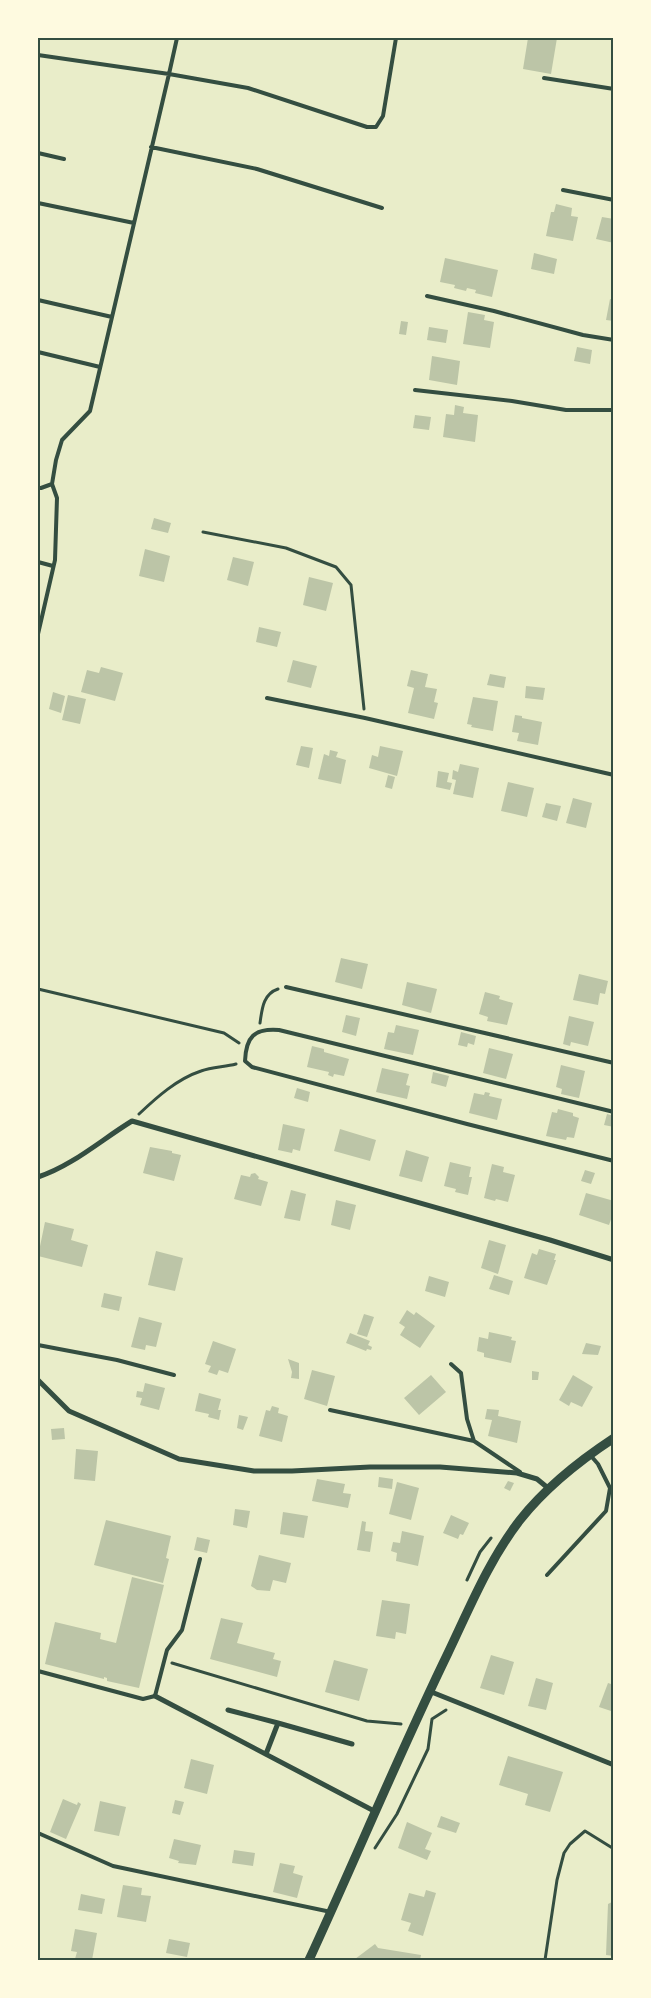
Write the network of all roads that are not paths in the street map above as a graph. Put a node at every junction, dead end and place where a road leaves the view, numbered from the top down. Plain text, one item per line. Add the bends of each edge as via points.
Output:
1 (177, 38) edge
2 (396, 38) edge
3 (38, 55) edge
4 (168, 74) junction
5 (544, 78) dead end
6 (614, 88) edge
7 (151, 147) junction
8 (38, 153) edge
9 (64, 159) dead end
10 (563, 190) dead end
11 (614, 200) edge
12 (38, 203) edge
13 (382, 208) dead end
14 (134, 223) junction
15 (427, 296) dead end
16 (38, 300) edge
17 (112, 317) junction
18 (614, 340) edge
19 (38, 352) edge
20 (100, 367) junction
21 (415, 390) dead end
22 (614, 410) edge
23 (52, 484) junction
24 (38, 488) edge
25 (38, 562) edge
26 (53, 566) junction
27 (38, 634) edge
28 (267, 698) dead end
29 (614, 775) edge
30 (286, 987) road end
31 (614, 1063) edge
32 (614, 1112) edge
33 (614, 1160) edge
34 (38, 1177) edge
35 (614, 1260) edge
36 (38, 1345) edge
37 (450, 1364) dead end
38 (174, 1375) dead end
39 (38, 1380) edge
40 (330, 1410) dead end
41 (614, 1438) edge
42 (474, 1440) junction
43 (590, 1454) junction
44 (524, 1475) junction
45 (548, 1488) junction
46 (200, 1560) dead end
47 (547, 1575) dead end
48 (38, 1671) edge
49 (430, 1692) junction
50 (154, 1696) junction
51 (228, 1710) dead end
52 (278, 1723) junction
53 (352, 1744) dead end
54 (266, 1754) junction
55 (614, 1765) edge
56 (376, 1812) junction
57 (38, 1833) edge
58 (331, 1912) junction
59 (309, 1960) edge

1 - 4 lane
2 - 4 lane via 383,116 376,127 367,127 248,88
3 - 4 lane
4 - 7 lane
5 - 6 lane
7 - 13 lane via 257,169
7 - 14 lane
8 - 9 lane
10 - 11 lane
12 - 14 lane
14 - 17 lane
15 - 18 lane
16 - 17 lane
17 - 20 lane
19 - 20 lane
20 - 23 lane via 90,411 62,440
21 - 22 lane via 566,410
23 - 24 lane
23 - 26 lane via 57,498
25 - 26 lane
26 - 27 lane
28 - 29 lane
30 - 31 lane
32 - 33 lane via 279,1030 258,1032 245,1048 245,1061 252,1067
34 - 35 street via 51,1173 132,1121
36 - 38 lane
37 - 42 lane via 461,1373 467,1419
39 - 44 street via 70,1411 179,1459 254,1471 440,1467
40 - 42 lane
41 - 43 street
42 - 44 lane
43 - 45 street
43 - 47 lane via 610,1488 606,1511
44 - 45 street via 537,1479
45 - 49 street via 496,1553
46 - 50 lane via 182,1630 167,1650
48 - 50 lane via 143,1699
49 - 55 street
49 - 56 street
50 - 54 street
51 - 52 street
52 - 53 street
52 - 54 street
54 - 56 street
56 - 58 street
57 - 58 lane via 113,1866
58 - 59 street

